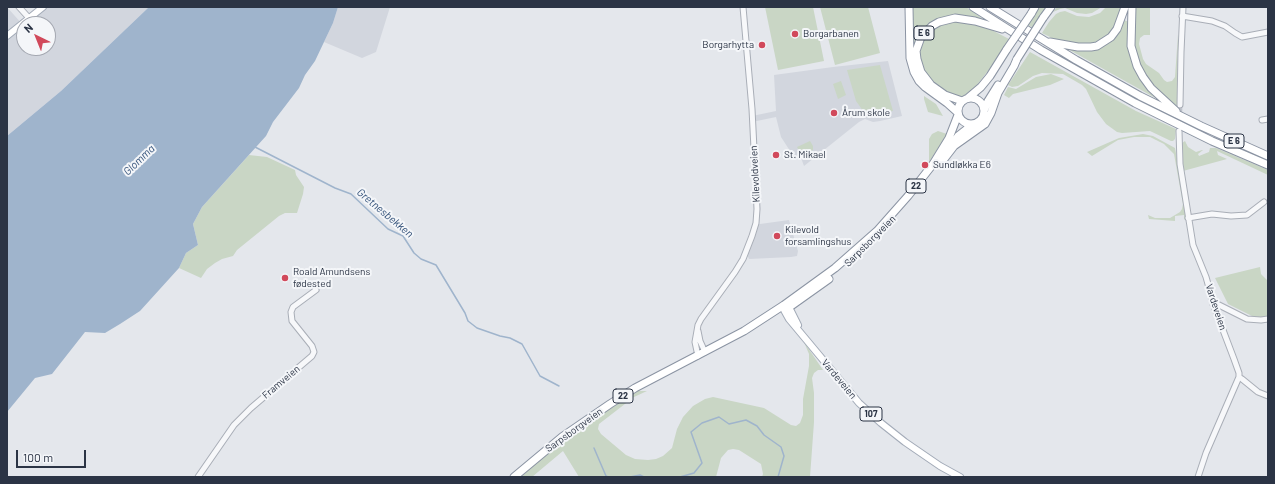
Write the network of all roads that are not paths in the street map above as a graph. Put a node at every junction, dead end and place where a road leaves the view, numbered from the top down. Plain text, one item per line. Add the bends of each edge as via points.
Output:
1 (19, 7) edge
2 (43, 7) edge
3 (743, 7) edge
4 (909, 7) edge
5 (973, 7) edge
6 (990, 7) edge
7 (1035, 7) edge
8 (1050, 7) edge
9 (1125, 7) edge
10 (1132, 7) edge
11 (1182, 7) edge
12 (27, 16) edge
13 (32, 16) edge
14 (1182, 16) junction
15 (16, 29) edge
16 (1011, 32) junction
17 (1268, 32) edge
18 (7, 36) edge
19 (1042, 40) junction
20 (1017, 59) junction
21 (965, 100) junction
22 (1180, 105) tunnel mouth
23 (984, 111) junction
24 (958, 114) junction
25 (1182, 117) junction
26 (1268, 119) edge
27 (1262, 120) dead end
28 (972, 125) junction
29 (1179, 131) tunnel mouth
30 (1268, 156) edge
31 (937, 164) junction
32 (1268, 165) edge
33 (1264, 202) dead end
34 (1188, 218) junction
35 (316, 290) dead end
36 (1213, 304) junction
37 (786, 307) junction
38 (1268, 319) edge
39 (698, 325) junction
40 (706, 352) junction
41 (698, 356) junction
42 (1238, 377) junction
43 (1268, 396) edge
44 (198, 477) edge
45 (514, 477) edge
46 (960, 477) edge
47 (1198, 477) edge

1 - 12 street
2 - 13 main road
3 - 39 street, Kilevoldveien via 752,109 756,223 743,259
4 - 24 highway, E 6 via 910,58 914,72 926,87 954,108
5 - 16 highway, E 6
6 - 19 highway, E 6
7 - 21 highway, 22, bridge via 990,76
8 - 20 highway, 22, bridge
9 - 19 highway, E 6 via 1117,29 1111,37 1097,46 1071,47
10 - 25 highway, E 6 via 1131,46 1136,66 1151,88
11 - 14 street
14 - 17 street via 1212,21 1242,37
14 - 22 street
15 - 18 main road
16 - 21 highway, E 6 via 955,18 936,24 921,37 916,51 920,72 931,85 945,95
16 - 32 highway, E 6 via 1135,103
19 - 25 highway, E 6
20 - 23 highway, 22 via 993,93
20 - 31 highway, 22 via 998,93 985,124 954,146
21 - 23 highway via 972,98 979,101
21 - 24 highway, 22 via 958,106
23 - 28 highway, 22 via 982,119
24 - 28 highway via 965,123
24 - 37 highway, Sarpsborgveien / 22 via 950,138 933,164 887,220 836,268
25 - 30 highway, E 6
26 - 27 street
28 - 31 highway, Sarpsborgveien / 22 via 958,136
29 - 34 street, Vardeveien via 1180,164
31 - 37 highway, Sarpsborgveien / 22 via 897,214 866,247 830,278
33 - 34 street via 1247,215 1212,214
34 - 36 street, Vardeveien via 1193,246 1206,276
35 - 44 street, Framveien via 293,307 291,312 292,321 312,346 312,356 234,425
36 - 38 street via 1218,304 1247,319
36 - 42 street, Vardeveien via 1237,366
37 - 40 highway, Sarpsborgveien / 22
37 - 46 main road, Vardeveien / 107 via 789,319 849,392 875,418 905,442
39 - 40 street via 700,341
39 - 41 street, Kilevoldveien via 695,342
40 - 41 highway, Sarpsborgveien / 22
41 - 45 highway, Sarpsborgveien / 22 via 635,388 604,408 562,437
42 - 43 street
42 - 47 street

